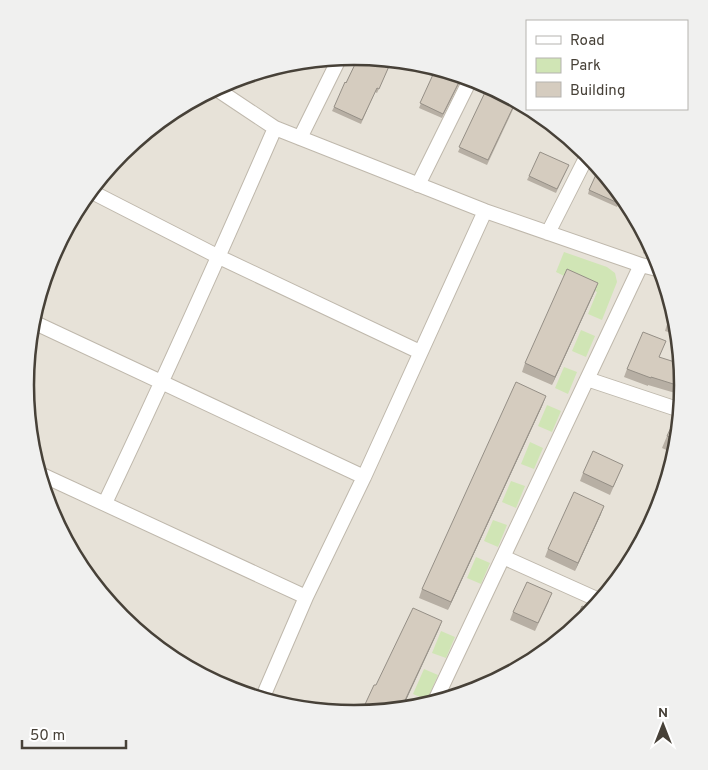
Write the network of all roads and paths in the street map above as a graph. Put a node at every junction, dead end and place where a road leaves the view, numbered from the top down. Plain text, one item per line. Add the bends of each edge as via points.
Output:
1 (336, 65) edge
2 (467, 86) edge
3 (223, 93) edge
4 (275, 128) junction
5 (300, 138) junction
6 (584, 163) edge
7 (418, 185) junction
8 (97, 194) edge
9 (485, 211) junction
10 (548, 233) junction
11 (219, 257) junction
12 (641, 264) junction
13 (652, 267) edge
14 (40, 325) edge
15 (420, 352) junction
16 (587, 379) junction
17 (162, 383) junction
18 (674, 408) edge
19 (48, 477) edge
20 (364, 477) junction
21 (105, 503) junction
22 (503, 557) junction
23 (306, 597) junction
24 (594, 597) edge
25 (265, 692) edge
26 (438, 694) edge

1 - 5 street
2 - 7 street
3 - 4 street
4 - 5 street
4 - 11 street
5 - 7 street
6 - 10 street
7 - 9 street
8 - 11 street
9 - 10 street
9 - 15 street
10 - 12 street
11 - 15 street
11 - 17 street
12 - 13 street
12 - 16 street
14 - 17 street
15 - 20 street
16 - 18 street
16 - 22 street
17 - 20 street
17 - 21 street
19 - 21 street
20 - 23 street
21 - 23 street
22 - 24 street
22 - 26 street
23 - 25 street

